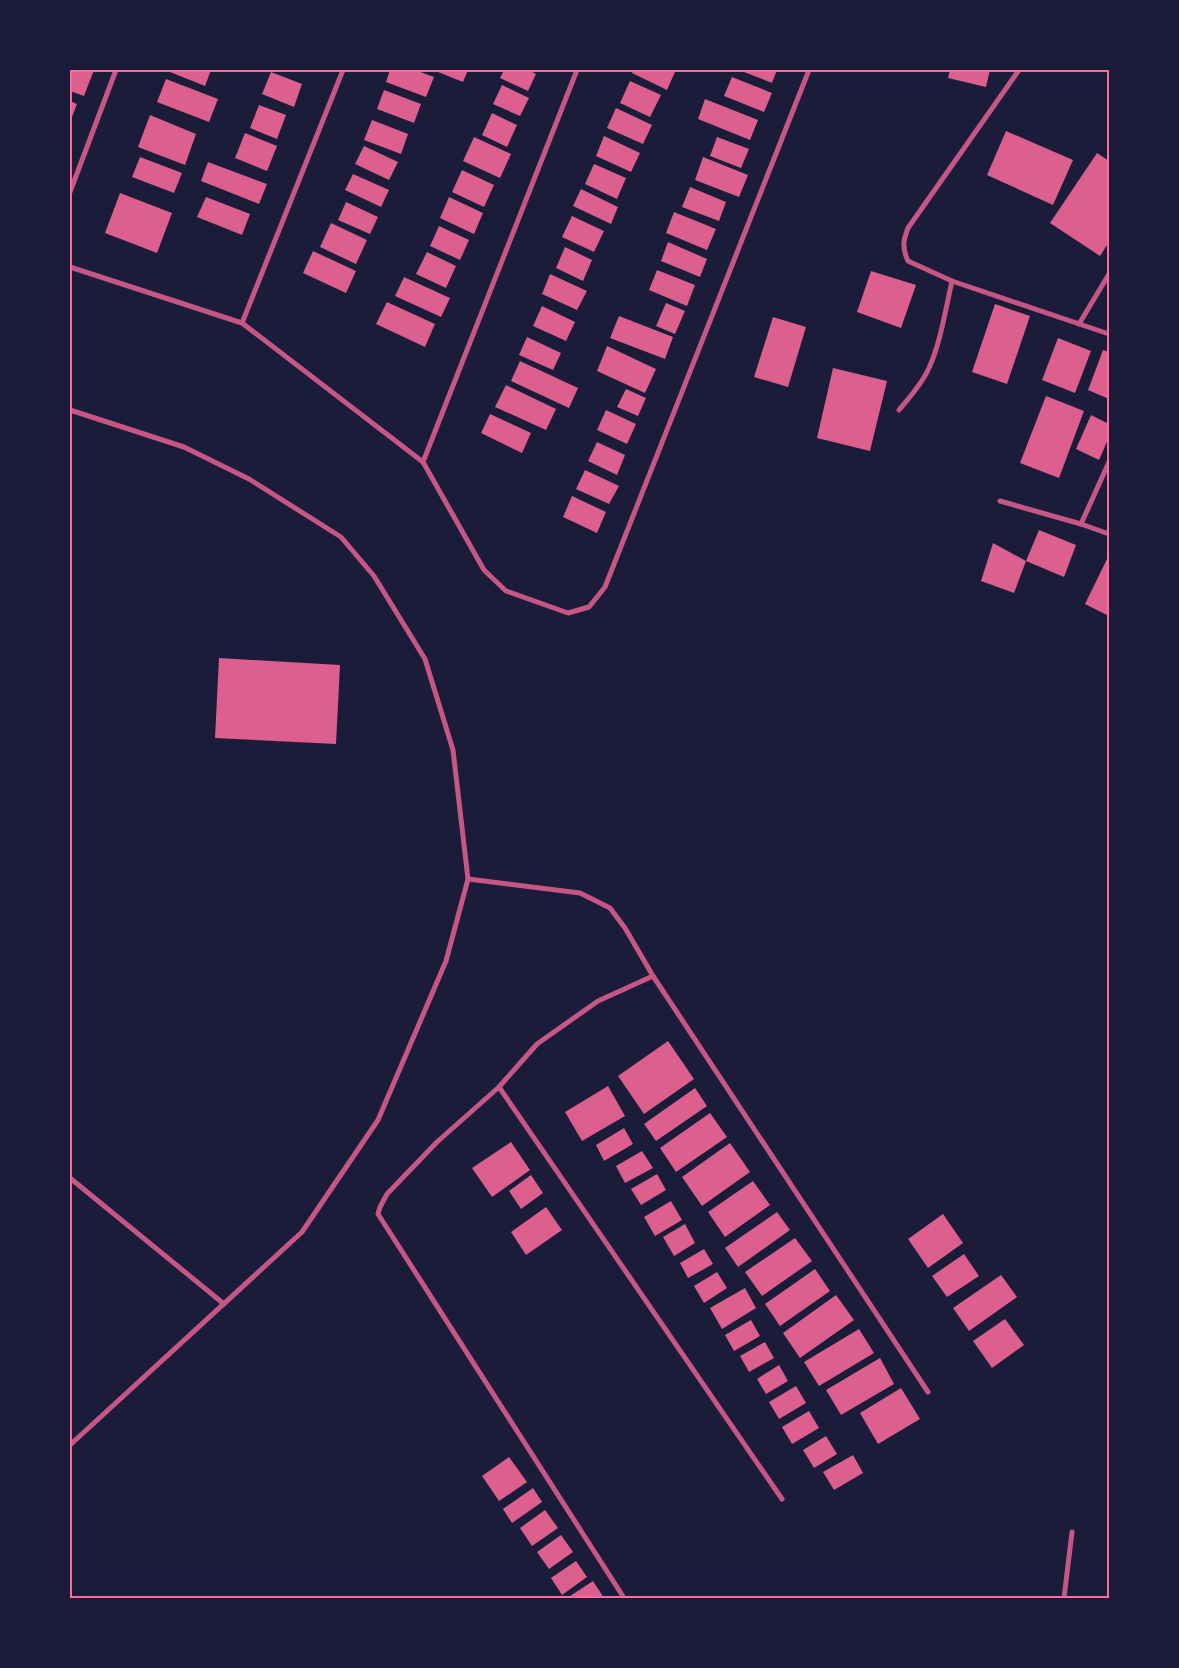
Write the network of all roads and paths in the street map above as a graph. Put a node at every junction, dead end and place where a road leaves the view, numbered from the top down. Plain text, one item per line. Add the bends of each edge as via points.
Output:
1 (116, 70) edge
2 (342, 70) edge
3 (577, 70) edge
4 (810, 70) edge
5 (1019, 70) edge
6 (70, 192) edge
7 (70, 267) edge
8 (1109, 274) edge
9 (952, 280) junction
10 (242, 323) junction
11 (1079, 324) junction
12 (1109, 334) edge
13 (70, 410) edge
14 (898, 410) dead end
15 (423, 462) junction
16 (1109, 462) edge
17 (1000, 501) dead end
18 (1080, 524) junction
19 (1109, 534) edge
20 (468, 879) junction
21 (653, 976) junction
22 (499, 1087) junction
23 (70, 1178) edge
24 (224, 1304) junction
25 (928, 1392) dead end
26 (70, 1445) edge
27 (782, 1499) dead end
28 (1072, 1532) dead end
29 (624, 1598) edge
30 (1064, 1598) edge

1 - 6 street
2 - 10 street
3 - 15 street
4 - 15 street via 605,587 589,608 568,614 506,591 484,570
5 - 9 street via 908,228 902,242 908,261
7 - 10 street
8 - 11 street
9 - 11 street
9 - 14 street via 928,370
10 - 15 street
11 - 12 street
13 - 20 street via 184,447 249,479 341,537 369,569 425,659 453,750
16 - 18 street
17 - 18 street
18 - 19 street
20 - 21 street via 580,893 610,908
20 - 24 street via 446,961 378,1120 302,1232
21 - 22 street via 598,1001 561,1026 537,1044
21 - 25 street
22 - 27 street
22 - 29 street via 437,1142 387,1194 378,1214
23 - 24 street
24 - 26 street
28 - 30 street

